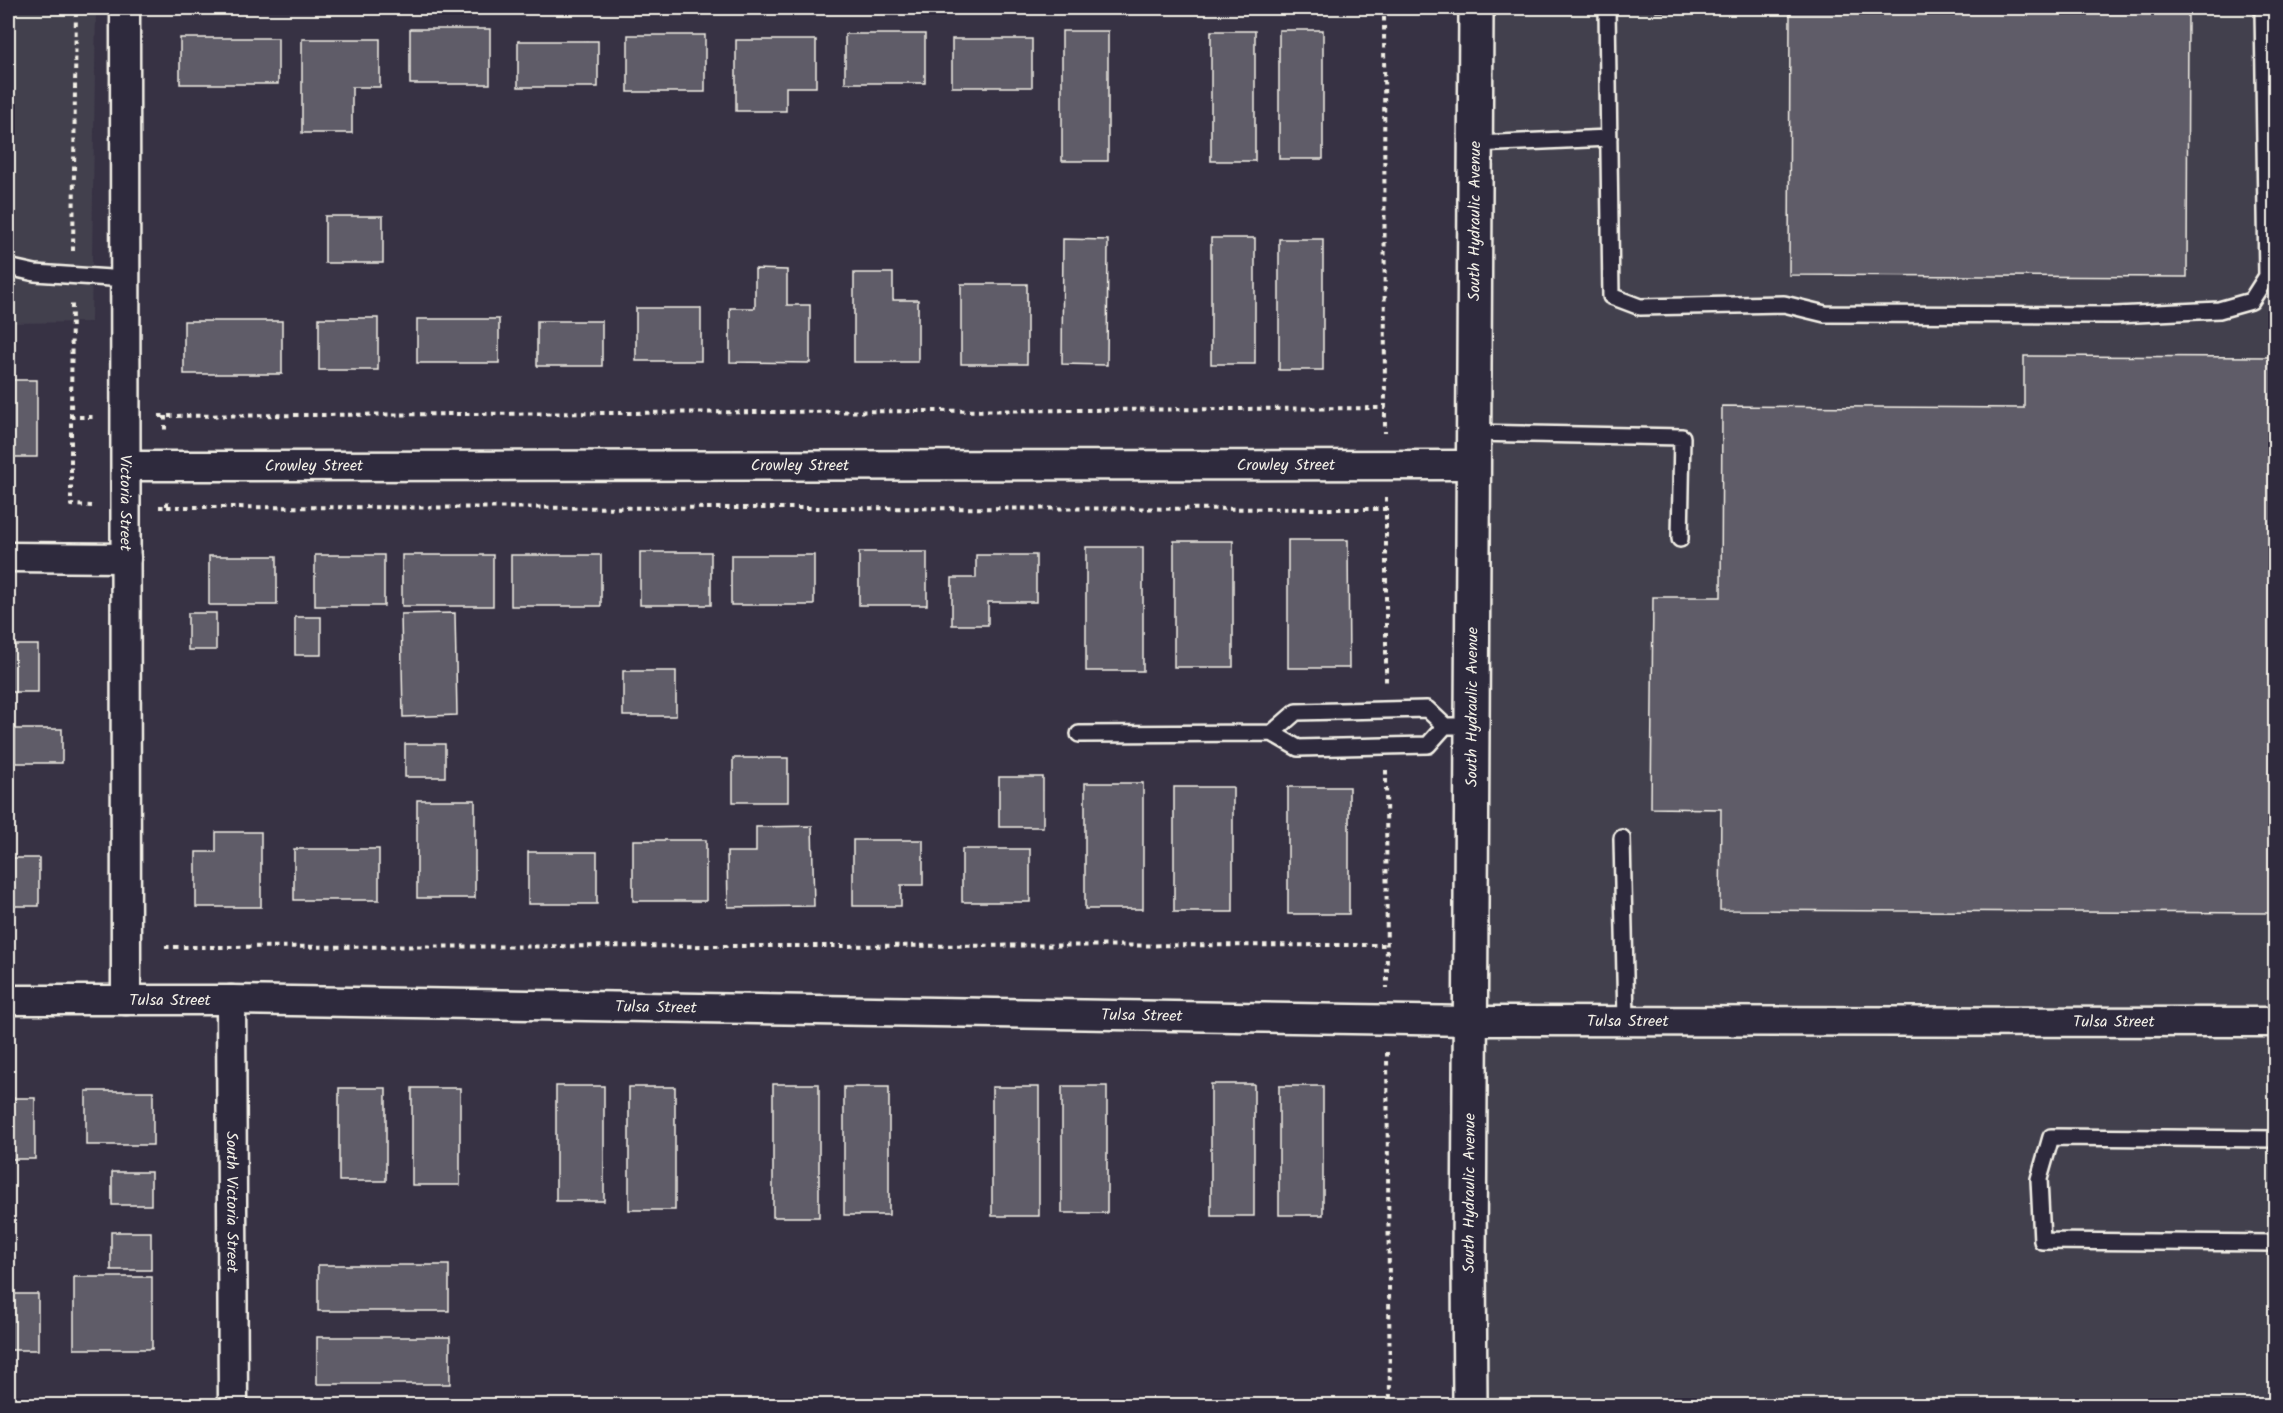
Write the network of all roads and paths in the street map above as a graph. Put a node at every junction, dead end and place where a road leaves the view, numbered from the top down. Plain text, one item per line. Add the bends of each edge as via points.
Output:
1 (76, 8) edge
2 (125, 8) edge
3 (1476, 8) edge
4 (1607, 8) edge
5 (2263, 8) edge
6 (1609, 138) junction
7 (1475, 144) junction
8 (8, 267) edge
9 (73, 275) junction
10 (126, 279) junction
11 (1385, 408) dead end
12 (165, 416) junction
13 (71, 417) junction
14 (126, 417) junction
15 (1473, 433) junction
16 (1473, 465) junction
17 (126, 466) junction
18 (166, 466) junction
19 (126, 506) junction
20 (167, 507) junction
21 (1386, 508) dead end
22 (1680, 539) dead end
23 (8, 557) edge
24 (126, 558) junction
25 (1458, 726) junction
26 (1272, 733) junction
27 (1078, 734) dead end
28 (1622, 838) dead end
29 (1387, 945) dead end
30 (165, 947) dead end
31 (8, 1000) edge
32 (126, 1000) junction
33 (231, 1000) junction
34 (1470, 1021) junction
35 (1626, 1021) junction
36 (2276, 1022) edge
37 (2276, 1139) edge
38 (2276, 1243) edge
39 (233, 1406) edge
40 (1470, 1406) edge

1 - 9 path
2 - 10 street, Victoria Street
3 - 7 street, South Hydraulic Avenue
4 - 6 lane
5 - 6 lane via 2267,276 2251,301 2219,310 2116,315 1825,314 1784,304 1640,307 1611,296
6 - 7 lane
7 - 15 street, South Hydraulic Avenue
8 - 9 lane
9 - 10 lane
9 - 13 path
10 - 14 street, Victoria Street
11 - 12 path
12 - 14 path
12 - 18 path
13 - 14 path
13 - 19 path via 71,506
14 - 17 street, Victoria Street
15 - 16 street, South Hydraulic Avenue
15 - 22 lane via 1682,437
16 - 18 street, Crowley Street
16 - 25 street, South Hydraulic Avenue
17 - 18 street, Crowley Street
17 - 19 street, Victoria Street
18 - 20 path
19 - 20 path
19 - 24 street, Victoria Street
20 - 21 path
23 - 24 street
24 - 32 street, Victoria Street
25 - 26 lane via 1428,745 1298,747
25 - 26 lane via 1427,709 1296,712
25 - 34 street, South Hydraulic Avenue
26 - 27 lane
28 - 35 lane
29 - 30 path
31 - 32 street, Tulsa Street
32 - 33 street, Tulsa Street
33 - 34 street, Tulsa Street
33 - 39 street, South Victoria Street
34 - 35 street, Tulsa Street
34 - 40 street, South Hydraulic Avenue
35 - 36 street, Tulsa Street
37 - 38 lane via 2051,1137 2038,1179 2042,1241

